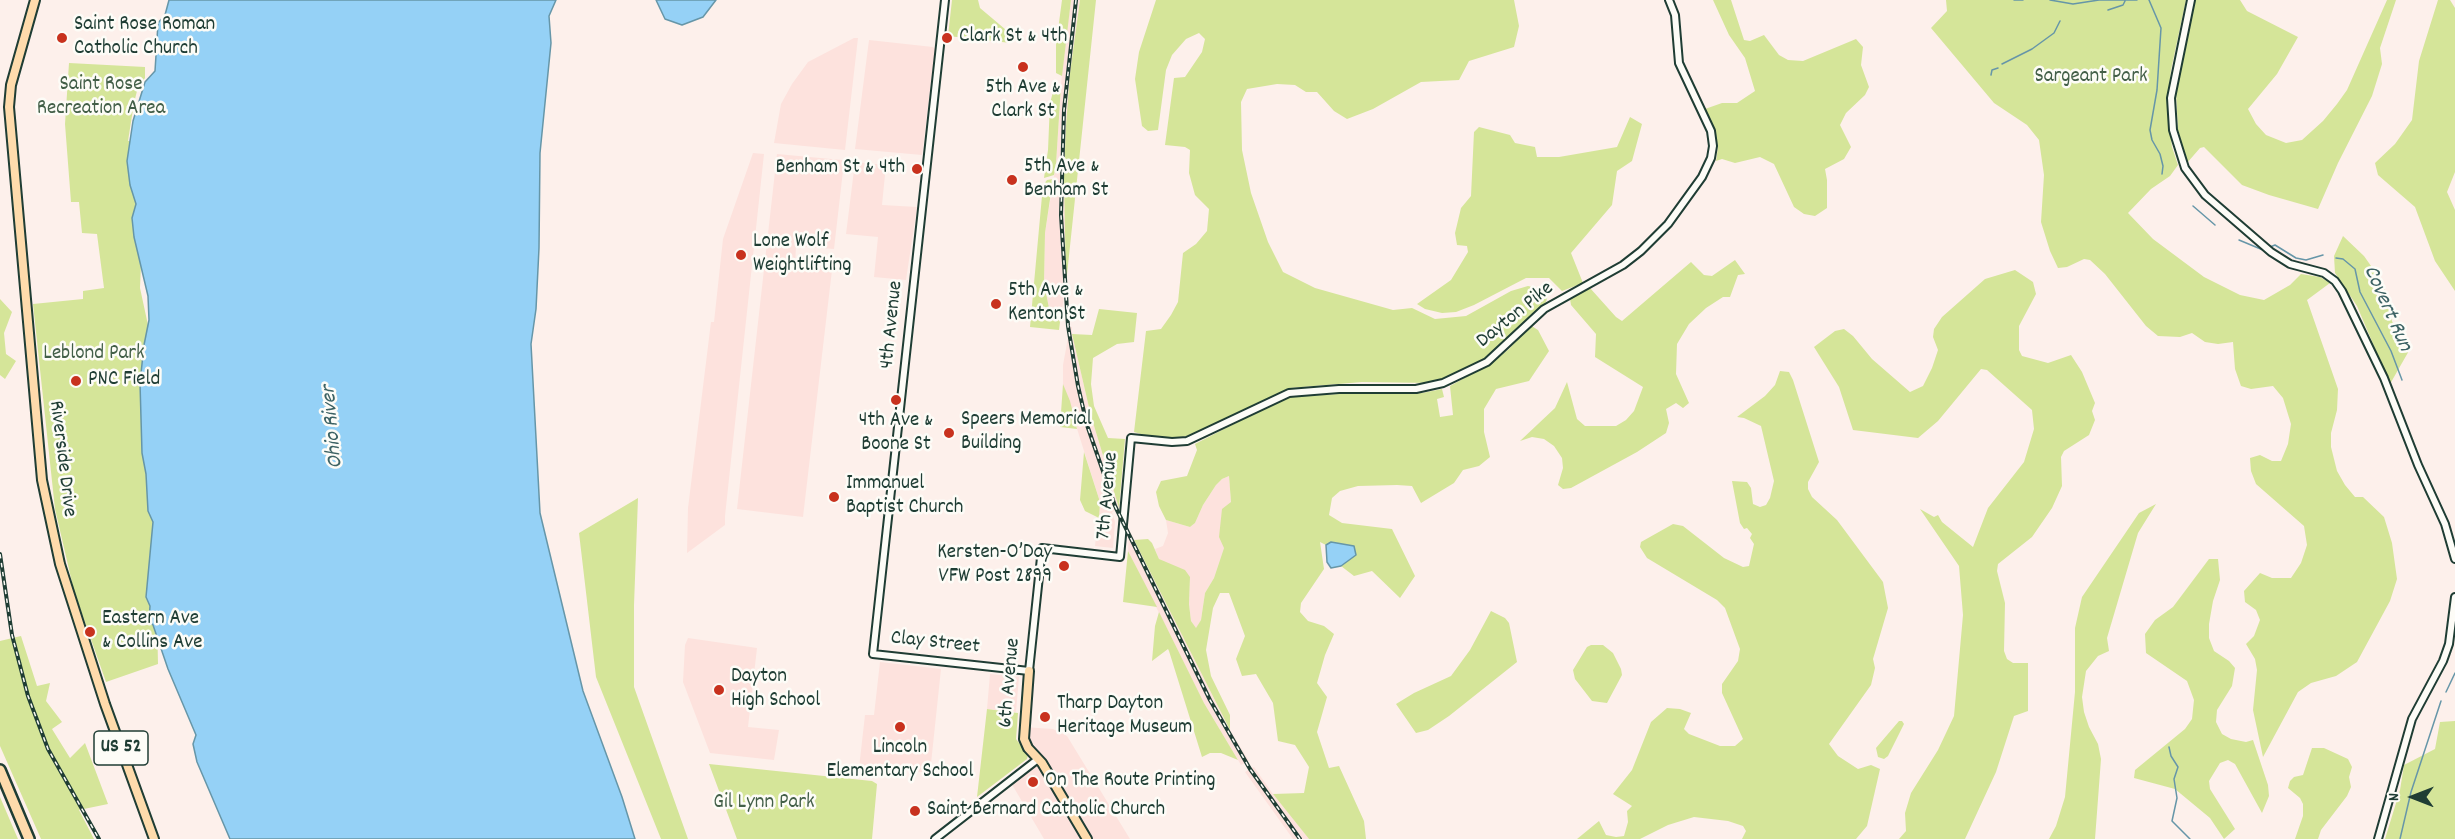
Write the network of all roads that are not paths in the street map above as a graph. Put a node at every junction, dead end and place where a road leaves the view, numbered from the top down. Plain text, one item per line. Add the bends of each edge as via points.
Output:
1 (35, 0) edge
2 (945, 0) edge
3 (1669, 0) edge
4 (2191, 0) edge
5 (1131, 438) joint
6 (1042, 548) joint
7 (2455, 559) edge
8 (2455, 597) edge
9 (873, 654) joint
10 (1029, 671) junction
11 (1038, 759) junction
12 (0, 770) edge
13 (28, 839) edge
14 (154, 839) edge
15 (935, 839) edge
16 (1087, 839) edge
17 (2378, 839) edge

1 - 14 main road, Riverside Drive / US 52 via 11,85 9,107 42,480 60,564
2 - 9 street, 4th Avenue
3 - 5 street, Dayton Pike via 1675,15 1679,63 1711,131 1713,152 1690,197 1641,251 1603,277 1559,298 1487,362 1443,384 1416,389 1289,393 1187,441
4 - 7 street via 2171,98 2173,130 2185,168 2205,195 2271,252 2290,264 2324,273 2343,291 2383,374 2445,524
5 - 6 street, 7th Avenue via 1120,557
6 - 10 street, 6th Avenue
8 - 17 street via 2449,644 2412,719
9 - 10 street, Clay Street
10 - 11 main road, 6th Avenue via 1024,740
11 - 15 street
11 - 16 main road, 6th Avenue
12 - 13 highway

